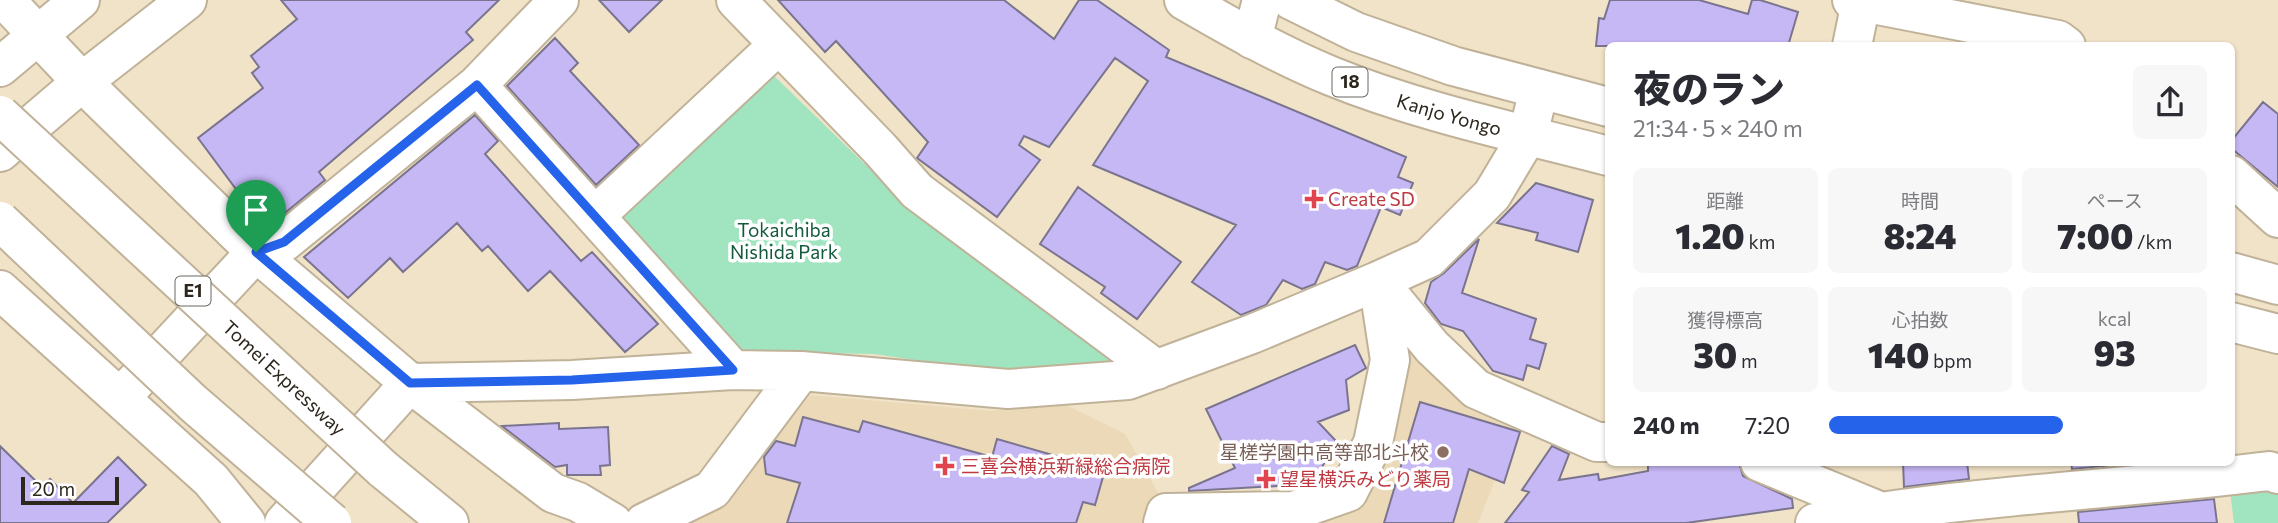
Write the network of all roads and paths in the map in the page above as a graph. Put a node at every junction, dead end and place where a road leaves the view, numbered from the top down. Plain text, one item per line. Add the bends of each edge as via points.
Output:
1 (5, 0) edge
2 (80, 0) edge
3 (187, 0) edge
4 (559, 0) edge
5 (736, 0) edge
6 (1184, 0) edge
7 (1262, 0) edge
8 (1291, 0) edge
9 (1857, 1) edge
10 (37, 35) junction
11 (1252, 39) junction
12 (1852, 42) edge
13 (2061, 42) edge
14 (778, 46) junction
15 (0, 67) edge
16 (82, 82) junction
17 (477, 85) junction
18 (1539, 89) junction
19 (1605, 106) edge
20 (0, 115) edge
21 (1528, 135) junction
22 (0, 152) edge
23 (1605, 155) edge
24 (2235, 179) edge
25 (595, 216) junction
26 (2278, 218) edge
27 (0, 221) edge
28 (256, 252) junction
29 (2235, 273) edge
30 (1378, 281) junction
31 (2278, 285) edge
32 (0, 290) edge
33 (2235, 323) edge
34 (2278, 334) edge
35 (733, 370) junction
36 (1157, 370) junction
37 (801, 371) junction
38 (410, 383) junction
39 (121, 397) junction
40 (1605, 442) edge
41 (1770, 466) edge
42 (2146, 474) edge
43 (2278, 474) edge
44 (1879, 511) junction
45 (246, 523) edge
46 (284, 523) edge
47 (332, 523) edge
48 (449, 523) edge
49 (612, 523) edge
50 (644, 523) edge
51 (1163, 523) edge
52 (1815, 523) edge

1 - 10 main road
2 - 10 main road
3 - 16 main road
4 - 17 main road
5 - 14 main road
6 - 11 main road, Kanjo Yongo / 18
7 - 11 main road
8 - 18 main road via 1356,32 1453,66
9 - 12 main road
9 - 13 main road
10 - 15 main road
10 - 16 main road
11 - 21 main road, Kanjo Yongo / 18 via 1332,76
14 - 25 main road
14 - 36 main road via 917,191
16 - 22 main road
16 - 28 main road
17 - 25 main road
17 - 28 main road via 284,242
18 - 19 main road
18 - 21 main road
20 - 48 main road, Tomei Expressway / E1, bridge via 383,469
21 - 23 main road, Kanjo Yongo / 18
21 - 30 main road via 1492,195 1429,258
24 - 26 main road
25 - 35 main road
27 - 47 main road, bridge via 193,402
28 - 38 main road
28 - 39 main road
29 - 31 main road
30 - 36 main road
30 - 40 main road via 1432,347 1476,388
30 - 51 main road via 1390,360 1373,443 1348,492 1293,511 1166,513
32 - 39 main road
33 - 34 main road
35 - 37 main road
35 - 38 main road via 572,380
36 - 37 main road via 1128,380 1008,389
37 - 50 main road via 712,490
38 - 46 main road
38 - 49 main road via 553,493
39 - 45 main road via 211,480
41 - 44 main road
42 - 43 main road
42 - 44 main road
44 - 52 main road

